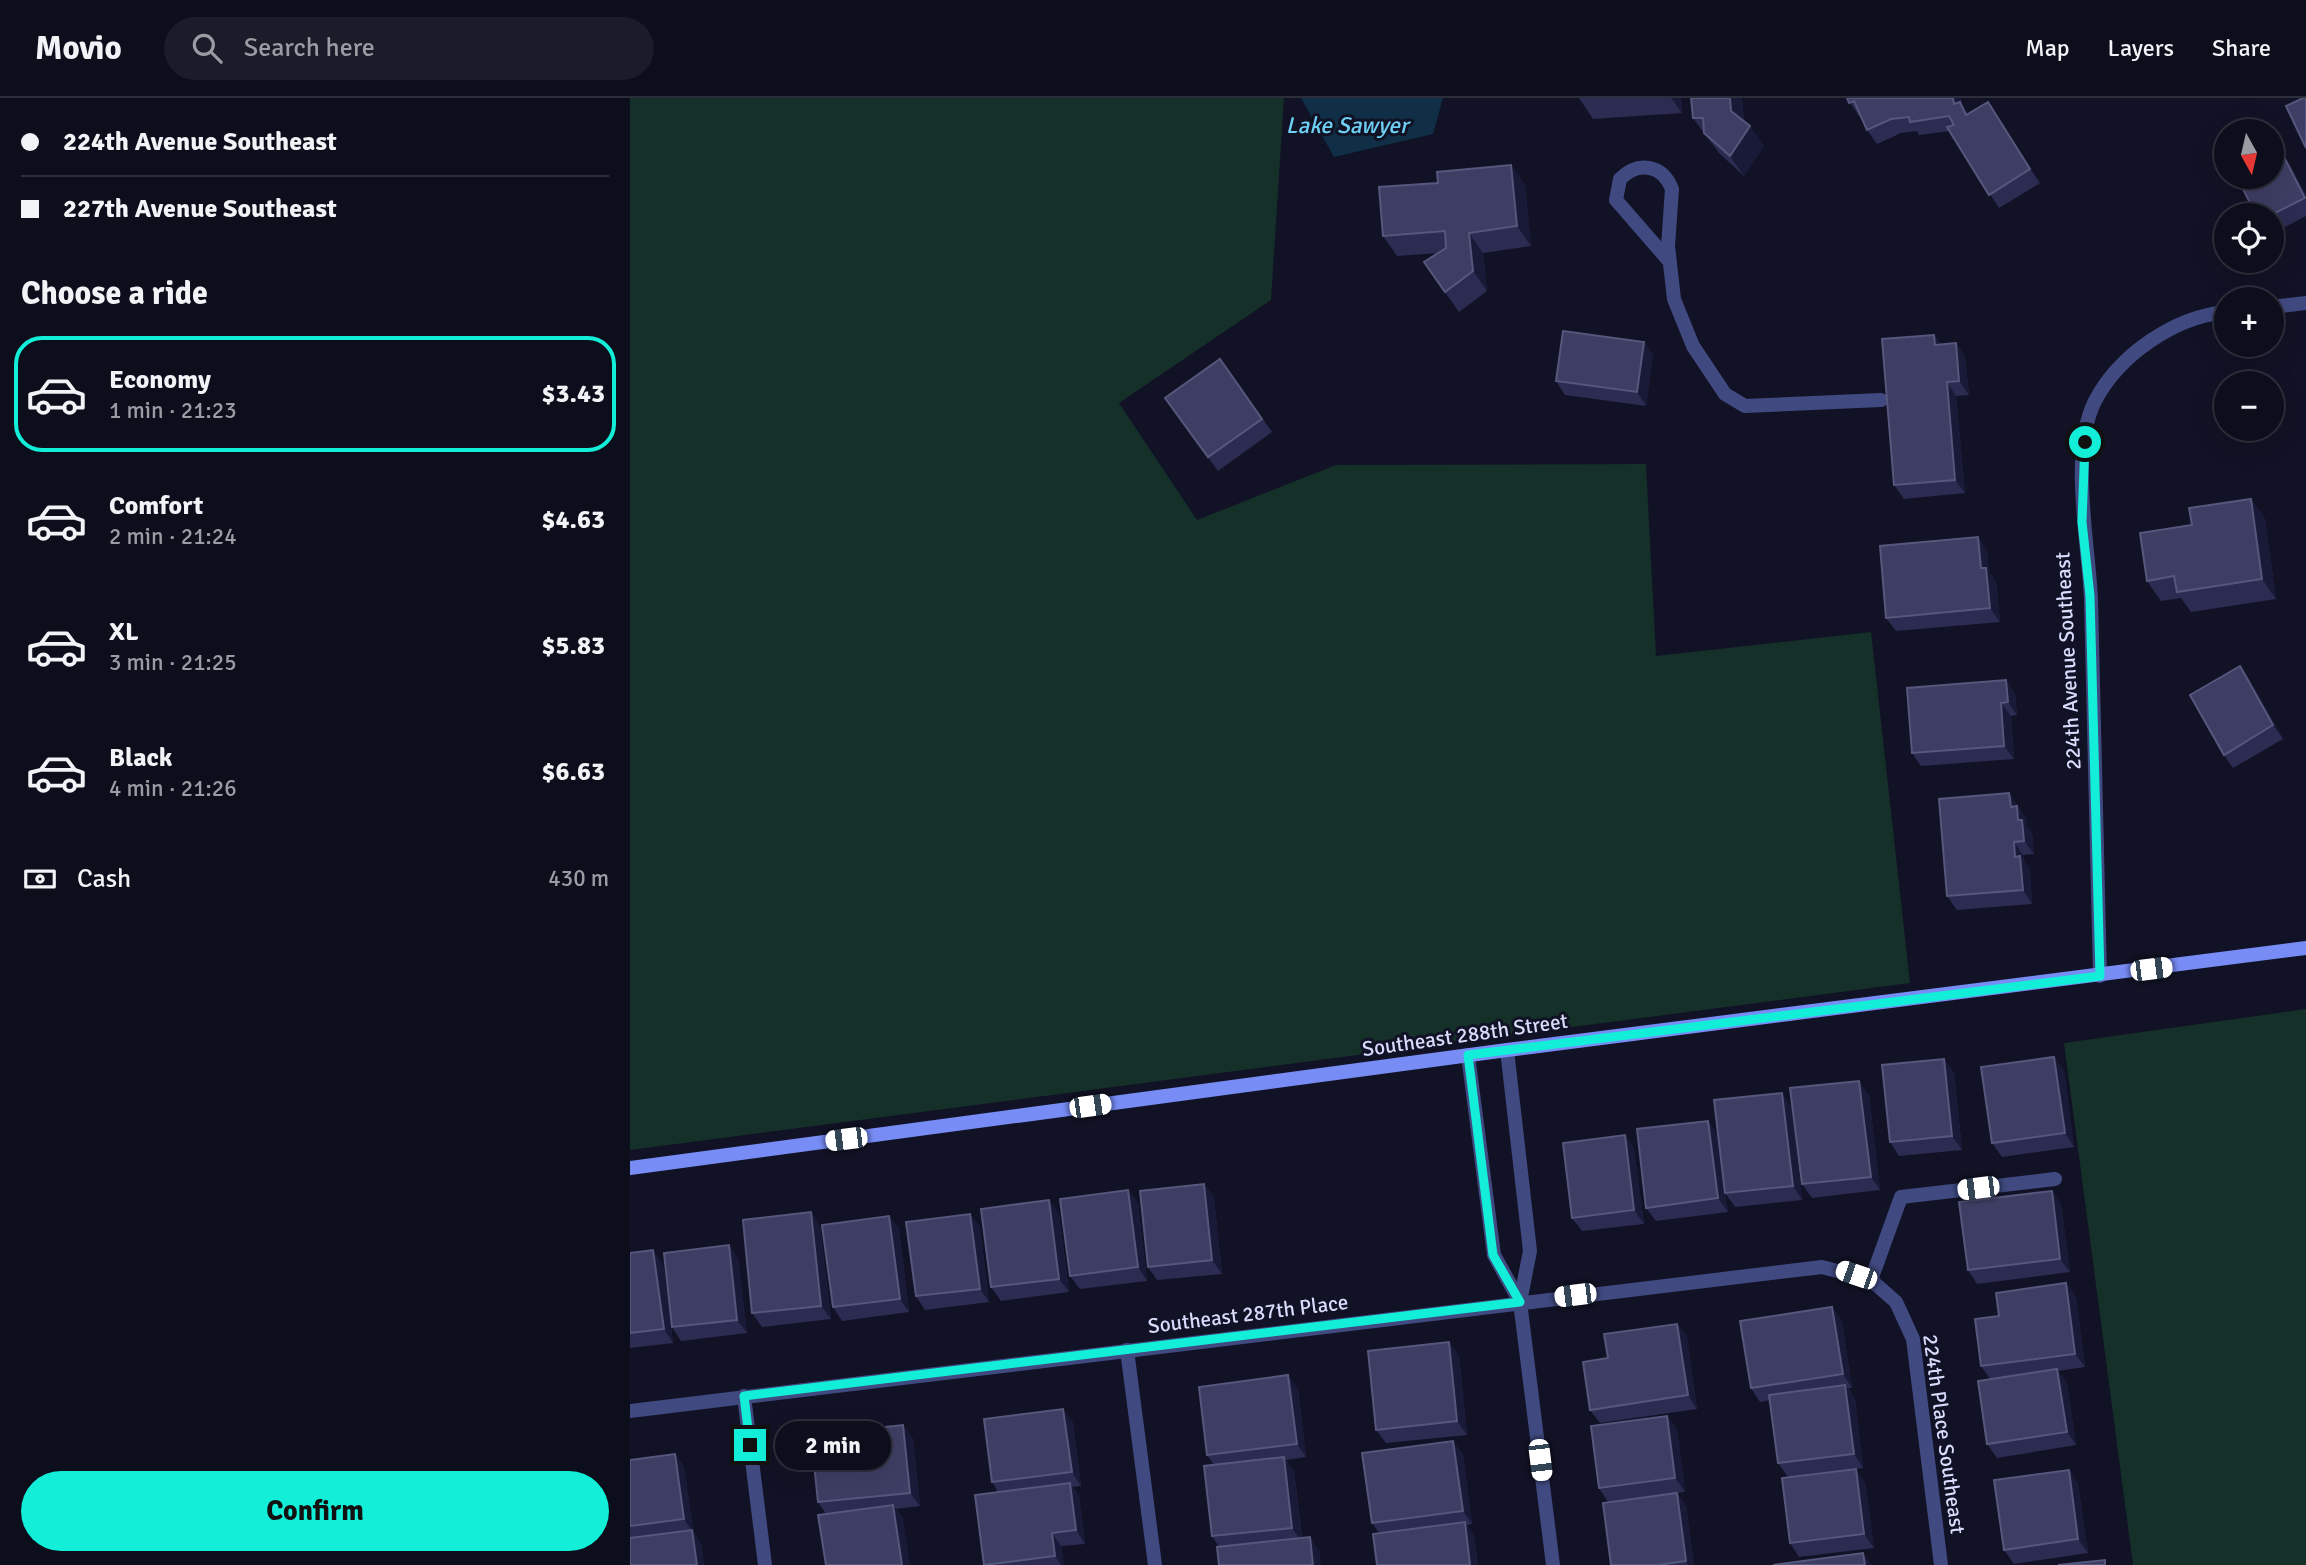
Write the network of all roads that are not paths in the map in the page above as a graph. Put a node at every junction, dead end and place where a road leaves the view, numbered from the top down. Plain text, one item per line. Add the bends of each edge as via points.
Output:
1 (1669, 261) junction
2 (2306, 303) edge
3 (2284, 306) edge
4 (2214, 313) edge
5 (1881, 400) dead end
6 (2306, 948) edge
7 (2100, 976) junction
8 (1507, 1050) junction
9 (1468, 1055) junction
10 (630, 1168) edge
11 (2055, 1179) dead end
12 (1871, 1280) junction
13 (1520, 1302) junction
14 (1127, 1350) junction
15 (744, 1396) junction
16 (630, 1411) edge
17 (765, 1565) edge
18 (1155, 1565) edge
19 (1553, 1565) edge
20 (1941, 1565) edge

1 - 1 street via 1672,189 1669,180 1655,169 1638,167 1620,179 1616,200
1 - 5 street via 1682,324 1731,400 1745,406
2 - 3 street
4 - 7 street, 224th Avenue Southeast via 2158,336 2129,357 2095,402 2085,442 2082,522 2090,596
6 - 7 street, Southeast 288th Street
7 - 8 street, Southeast 288th Street
8 - 9 street, Southeast 288th Street
8 - 13 street via 1530,1251
9 - 10 street, Southeast 288th Street
9 - 13 street via 1493,1255
11 - 12 street via 1901,1197
12 - 13 street, Southeast 287th Place via 1842,1270 1794,1269
12 - 20 street, 224th Place Southeast via 1896,1302 1913,1339
13 - 14 street, Southeast 287th Place
13 - 19 street
14 - 15 street, Southeast 287th Place
14 - 18 street
15 - 16 street, Southeast 287th Place
15 - 17 street

